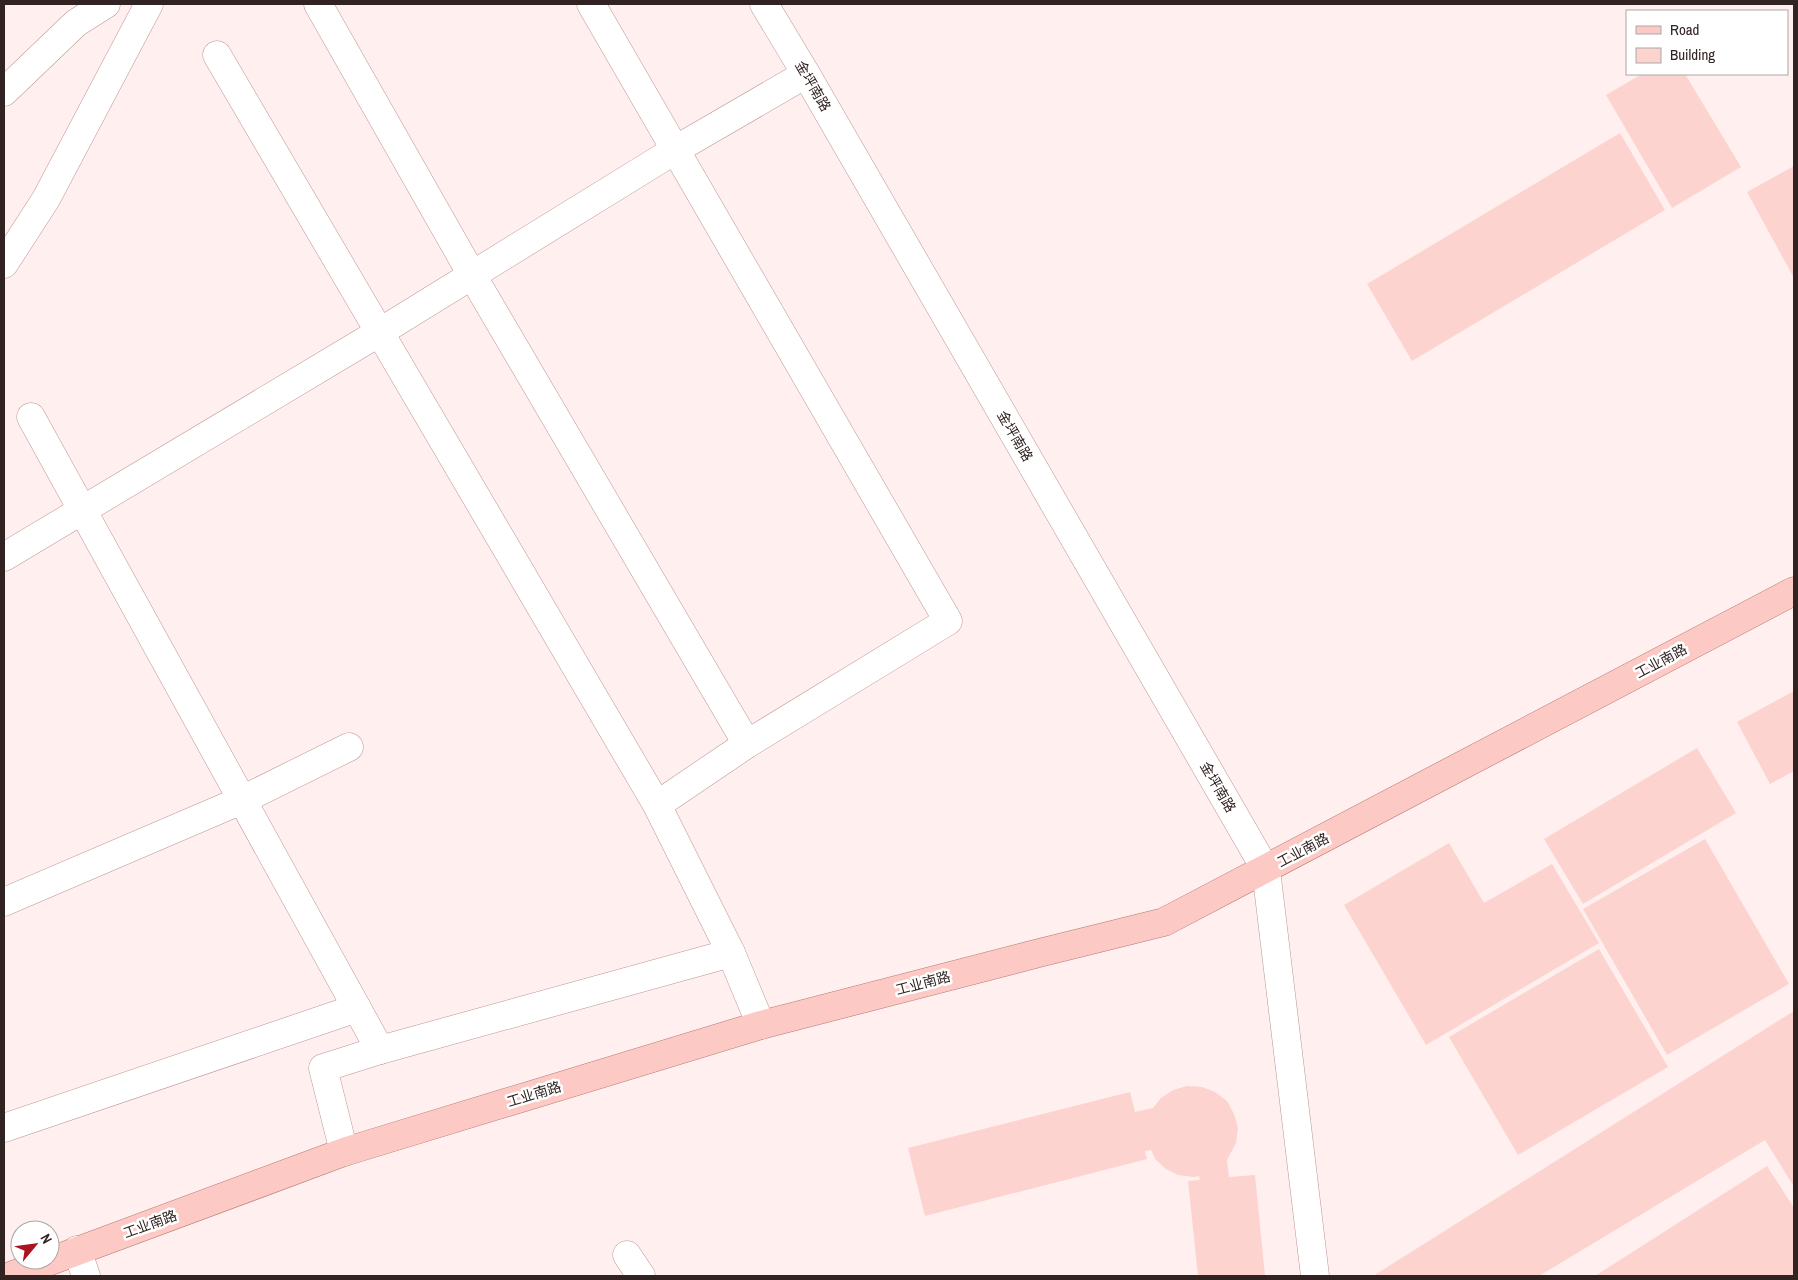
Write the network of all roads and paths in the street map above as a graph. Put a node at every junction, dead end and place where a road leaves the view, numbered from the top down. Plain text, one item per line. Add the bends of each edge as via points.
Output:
1 (106, 4) edge
2 (149, 4) edge
3 (318, 4) edge
4 (591, 4) edge
5 (764, 4) edge
6 (70, 13) edge
7 (217, 54) dead end
8 (806, 74) junction
9 (4, 92) edge
10 (675, 150) junction
11 (4, 264) edge
12 (472, 275) junction
13 (380, 332) junction
14 (31, 417) dead end
15 (81, 510) junction
16 (4, 556) edge
17 (1794, 592) edge
18 (747, 744) junction
19 (349, 747) dead end
20 (242, 800) junction
21 (657, 805) junction
22 (1266, 870) junction
23 (4, 902) edge
24 (731, 954) junction
25 (357, 1008) junction
26 (761, 1025) junction
27 (380, 1050) junction
28 (4, 1128) edge
29 (344, 1152) junction
30 (77, 1250) junction
31 (10, 1276) edge
32 (86, 1276) edge
33 (1315, 1276) edge

1 - 6 street
2 - 11 street via 46,199
3 - 12 street
4 - 10 street
5 - 8 street, 金坪南路
6 - 9 street
7 - 13 street
8 - 10 street
8 - 22 street, 金坪南路
10 - 12 street
10 - 18 street via 948,621
12 - 13 street
12 - 18 street
13 - 15 street
13 - 21 street
14 - 15 street
15 - 16 street
15 - 20 street
17 - 22 main road, 工业南路
18 - 21 street
19 - 20 street
20 - 23 street
20 - 25 street
21 - 24 street
22 - 26 main road, 工业南路 via 1164,922
22 - 33 street
24 - 26 street
24 - 27 street
25 - 27 street
25 - 28 street
26 - 29 main road, 工业南路
27 - 29 street via 323,1068
29 - 30 main road, 工业南路
30 - 31 main road, 工业南路
30 - 32 street

